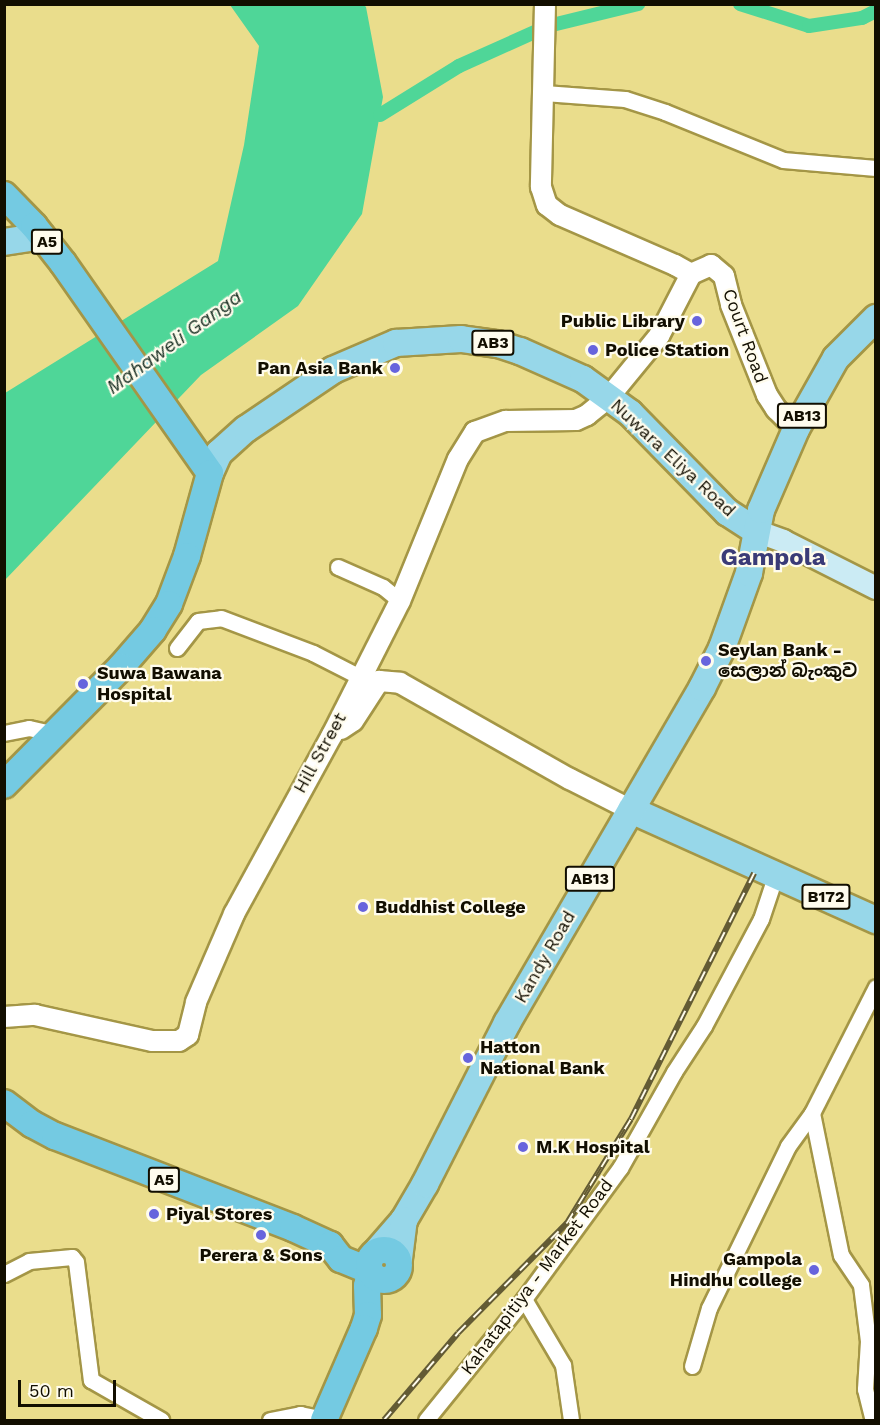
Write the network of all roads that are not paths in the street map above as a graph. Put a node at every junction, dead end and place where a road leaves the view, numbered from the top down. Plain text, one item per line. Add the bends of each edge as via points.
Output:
1 (545, 4) edge
2 (544, 93) junction
3 (876, 168) edge
4 (9, 209) edge
5 (42, 236) junction
6 (4, 242) edge
7 (691, 274) junction
8 (876, 318) edge
9 (609, 398) junction
10 (796, 429) junction
11 (210, 473) junction
12 (756, 531) junction
13 (338, 567) dead end
14 (870, 585) edge
15 (400, 601) junction
16 (177, 648) dead end
17 (360, 677) junction
18 (4, 733) edge
19 (54, 734) junction
20 (332, 735) junction
21 (4, 785) edge
22 (631, 810) junction
23 (776, 874) junction
24 (876, 921) edge
25 (876, 987) edge
26 (4, 1017) edge
27 (4, 1103) edge
28 (812, 1113) junction
29 (384, 1265) junction
30 (4, 1274) edge
31 (524, 1299) junction
32 (692, 1366) dead end
33 (161, 1420) edge
34 (270, 1420) edge
35 (324, 1420) edge
36 (426, 1420) edge
37 (571, 1420) edge
38 (873, 1420) edge

1 - 2 street
2 - 3 street via 625,99 783,160
2 - 7 street via 541,187 547,205 560,215
4 - 5 highway, A5
5 - 6 main road
5 - 11 highway, A5
7 - 9 street via 659,336
7 - 10 street, Court Road via 711,265 724,276 731,305 767,395
8 - 10 main road, AB13 via 836,358
9 - 11 main road, Nuwara Eliya Road / AB3 via 565,369 498,344 450,338 410,340 352,360 294,394 226,446
9 - 12 main road, Nuwara Eliya Road / AB3 via 646,427 727,512
9 - 15 street, Hill Street via 576,420 506,421 475,432 458,459
10 - 12 main road, AB13 via 761,510
11 - 19 highway via 187,556 169,603 140,646
12 - 14 main road
12 - 22 main road, Kandy Road / AB13 via 749,573 722,648
13 - 15 street via 382,587
15 - 17 street, Hill Street
16 - 17 street via 198,621 222,618
17 - 20 street, Hill Street
18 - 19 street via 29,728
19 - 21 highway
20 - 22 street via 353,721 379,681 400,682
20 - 26 street, Hill Street via 234,914 196,1002 188,1035 179,1041 152,1041 34,1016
22 - 23 main road, B172
22 - 29 main road, Kandy Road / AB13 via 507,1023
23 - 24 main road, B172
23 - 31 street, Kahatapitiya - Market Road via 761,919 704,1026 620,1168
25 - 28 street
27 - 29 highway, A5 via 55,1136 330,1245 362,1245
28 - 32 street via 788,1146 709,1308
28 - 38 street via 841,1255 861,1286 868,1341 865,1389
29 - 35 highway, Kandy Road via 366,1286 368,1315 360,1342
30 - 33 street via 29,1262 72,1257 76,1262 91,1380
31 - 36 street, Kahatapitiya - Market Road
31 - 37 street via 563,1365
34 - 35 street via 300,1414

